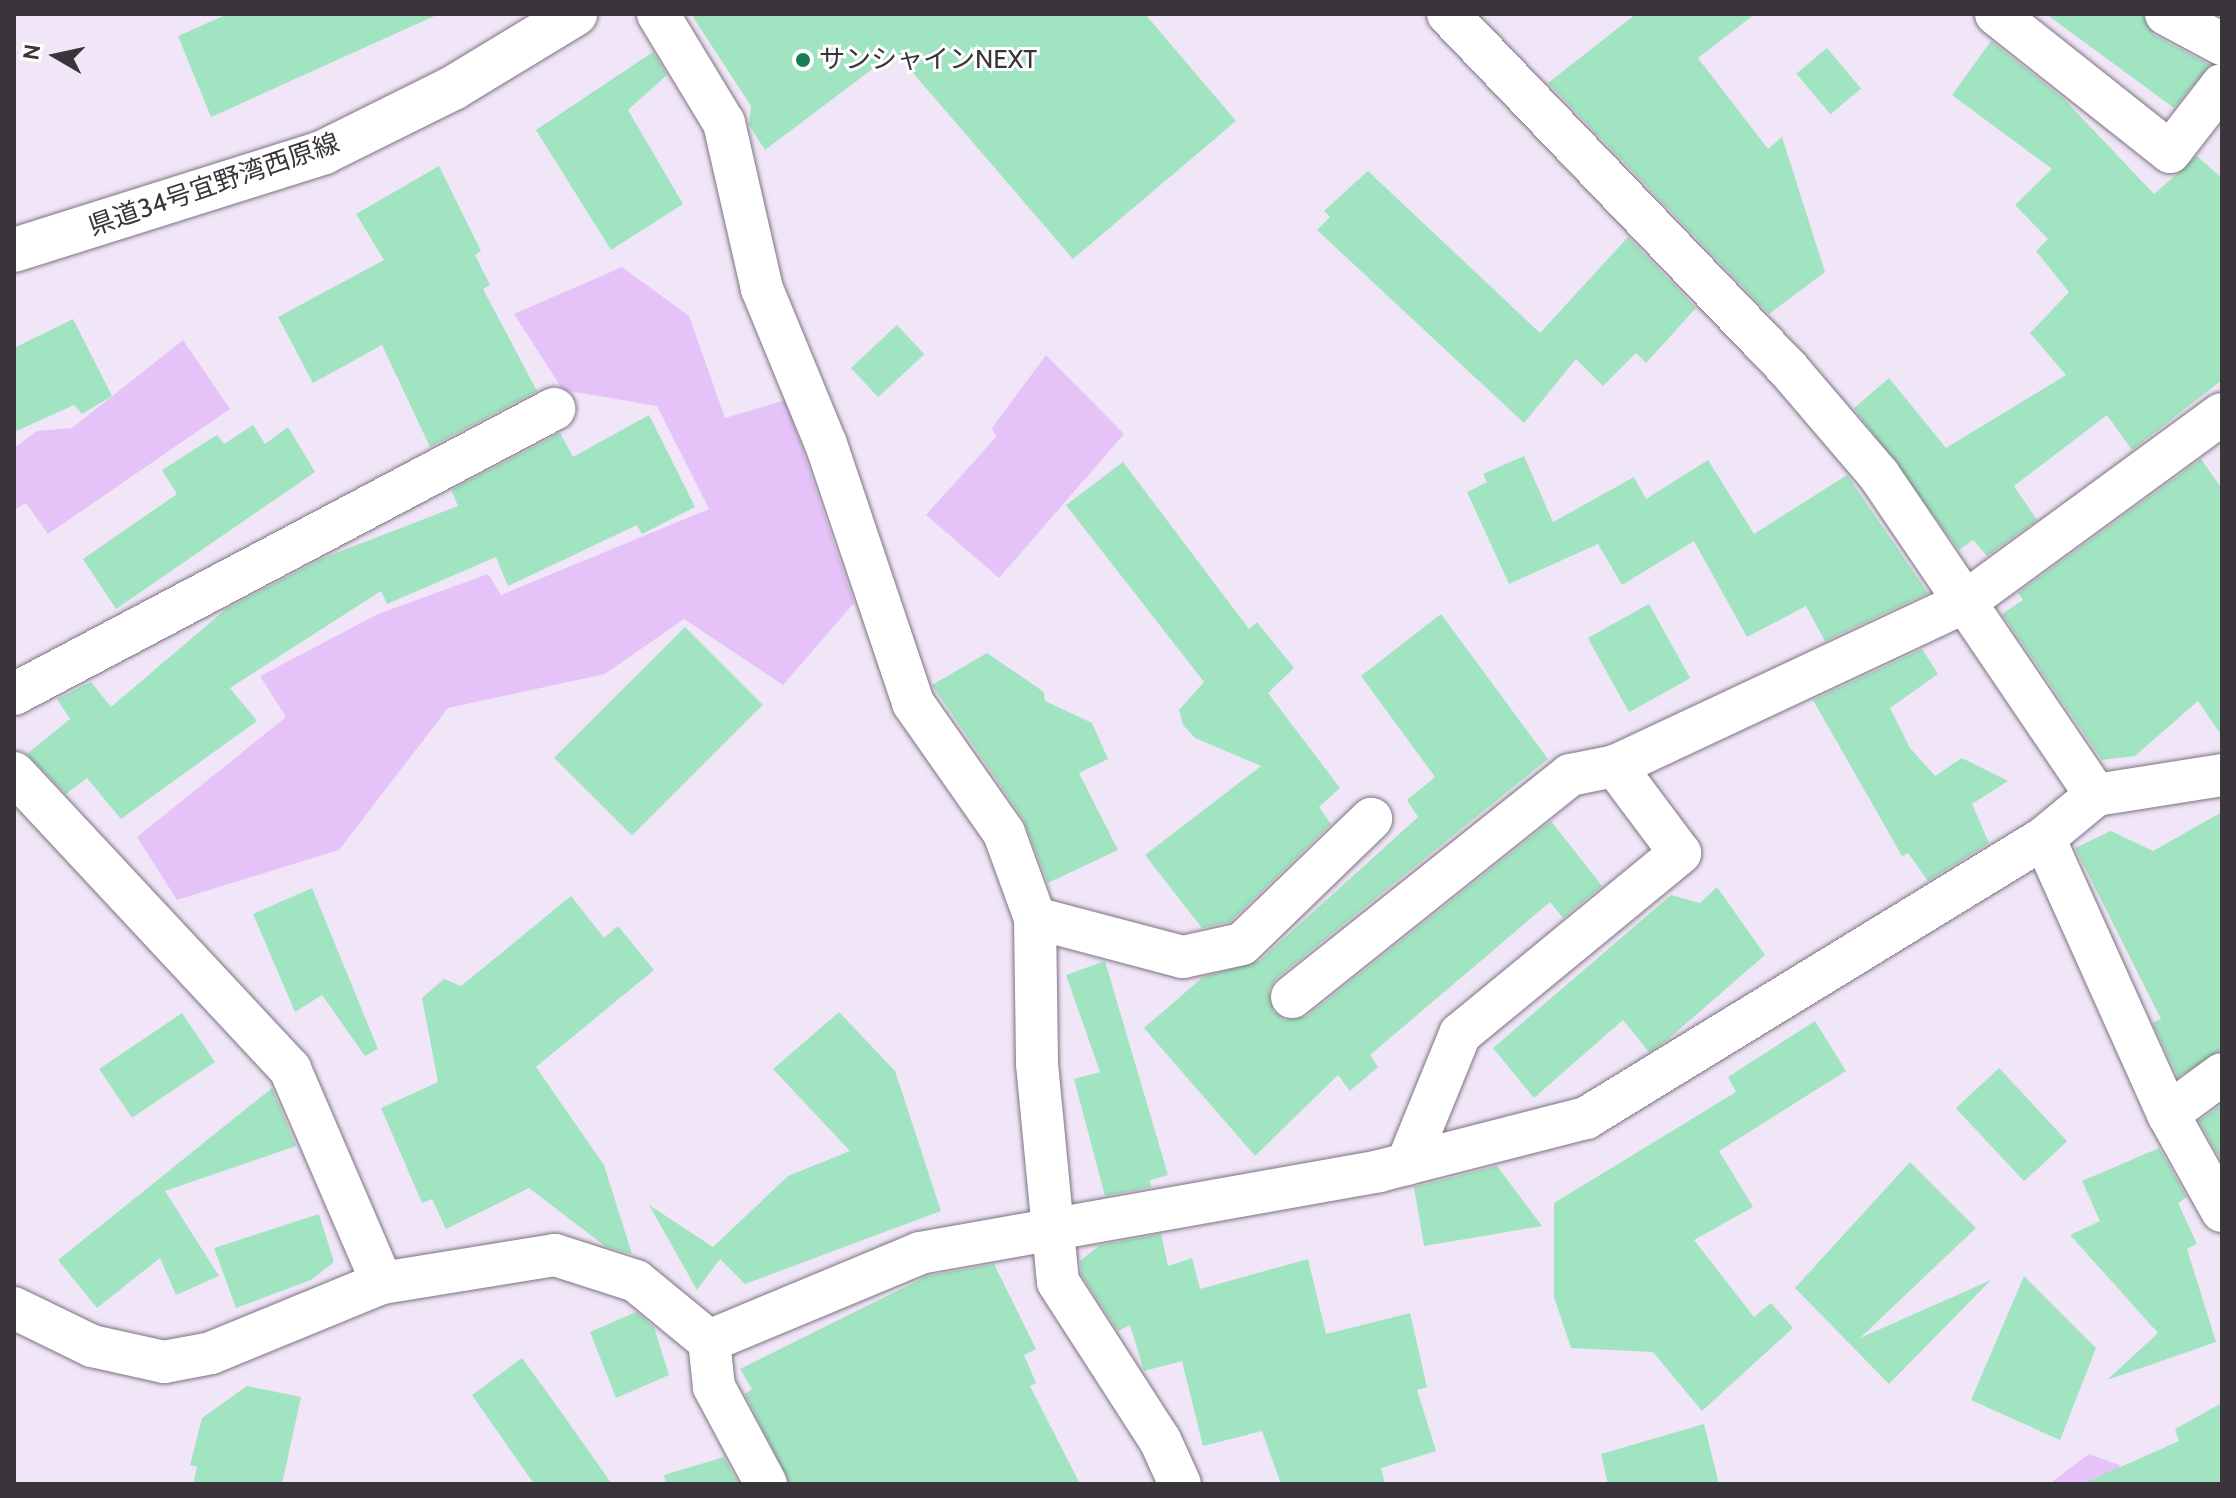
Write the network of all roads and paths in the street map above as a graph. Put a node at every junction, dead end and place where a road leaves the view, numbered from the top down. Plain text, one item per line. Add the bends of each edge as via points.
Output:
1 (658, 14) edge
2 (1448, 14) edge
3 (1996, 14) edge
4 (2166, 14) edge
5 (557, 19) edge
6 (2222, 44) edge
7 (2222, 85) edge
8 (14, 250) edge
9 (554, 409) dead end
10 (2222, 414) edge
11 (1965, 602) junction
12 (14, 694) edge
13 (1615, 766) junction
14 (14, 773) edge
15 (2222, 775) edge
16 (2096, 795) junction
17 (1371, 819) dead end
18 (2044, 838) junction
19 (1035, 918) junction
20 (1292, 997) dead end
21 (2222, 1074) edge
22 (2168, 1114) junction
23 (1407, 1164) junction
24 (2221, 1205) edge
25 (1050, 1231) junction
26 (382, 1283) junction
27 (14, 1308) edge
28 (709, 1341) junction
29 (766, 1484) edge
30 (1180, 1484) edge

1 - 19 street via 724,123 762,289 826,444 913,703 1004,833
2 - 11 street via 1791,372 1879,475
3 - 7 street via 2170,152
4 - 6 street
5 - 8 main road, 県道34号宜野湾西原線 via 324,152
9 - 12 street
10 - 11 street
11 - 13 street
11 - 16 street
13 - 20 street via 1570,775
13 - 23 street via 1680,853 1460,1034
14 - 26 street via 290,1069
15 - 16 street
16 - 18 street
17 - 19 street via 1242,944 1183,957
18 - 22 street
18 - 23 street via 1586,1118
19 - 25 street
21 - 22 street
22 - 24 street
23 - 25 street
25 - 28 street via 920,1253
25 - 30 street via 1058,1282 1160,1440
26 - 27 street via 211,1353 164,1362 92,1346
26 - 28 street via 555,1255 636,1281
28 - 29 street via 714,1387

